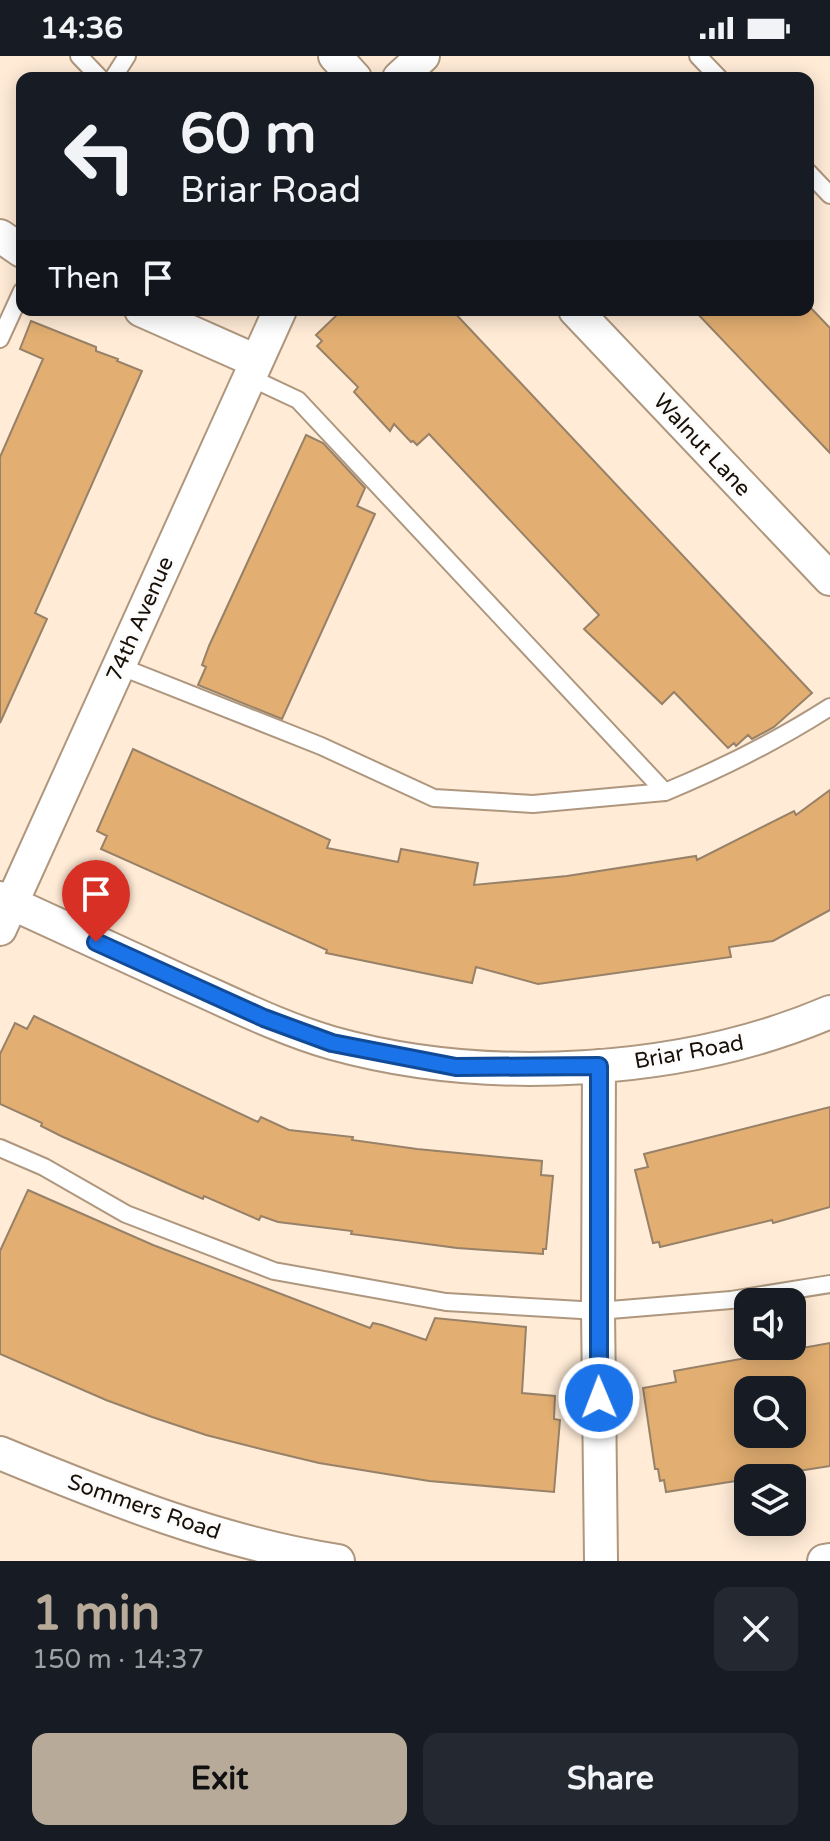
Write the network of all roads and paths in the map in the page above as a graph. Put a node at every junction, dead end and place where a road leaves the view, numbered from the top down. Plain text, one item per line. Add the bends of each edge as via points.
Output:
1 (79, 56) edge
2 (335, 56) edge
3 (423, 56) edge
4 (698, 56) edge
5 (94, 72) edge
6 (350, 72) edge
7 (406, 72) edge
8 (713, 72) edge
9 (814, 178) edge
10 (830, 195) edge
11 (16, 304) edge
12 (152, 316) edge
13 (277, 316) edge
14 (581, 316) edge
15 (0, 339) edge
16 (252, 369) junction
17 (830, 579) edge
18 (119, 666) junction
19 (830, 707) edge
20 (665, 792) junction
21 (4, 910) edge
22 (830, 1012) edge
23 (599, 1066) junction
24 (0, 1148) edge
25 (830, 1284) edge
26 (598, 1311) junction
27 (0, 1453) edge
28 (830, 1560) edge
29 (338, 1561) edge
30 (601, 1561) edge
31 (824, 1561) edge

1 - 5 lane
2 - 6 street
3 - 7 street
4 - 8 lane
9 - 10 lane
11 - 15 lane
12 - 16 street
13 - 16 street, 74th Avenue
14 - 17 street, Walnut Lane
16 - 18 street, 74th Avenue
16 - 20 lane via 298,400
18 - 20 lane via 321,746 434,798 533,804
18 - 21 street, 74th Avenue
19 - 20 lane via 782,738
21 - 23 street, Briar Road via 332,1043 456,1067
22 - 23 street, Briar Road via 742,1044
23 - 26 street
24 - 26 lane via 126,1214 274,1271 446,1302
25 - 26 lane via 731,1300
26 - 30 street
27 - 29 street, Sommers Road via 100,1495 245,1542
28 - 31 street

